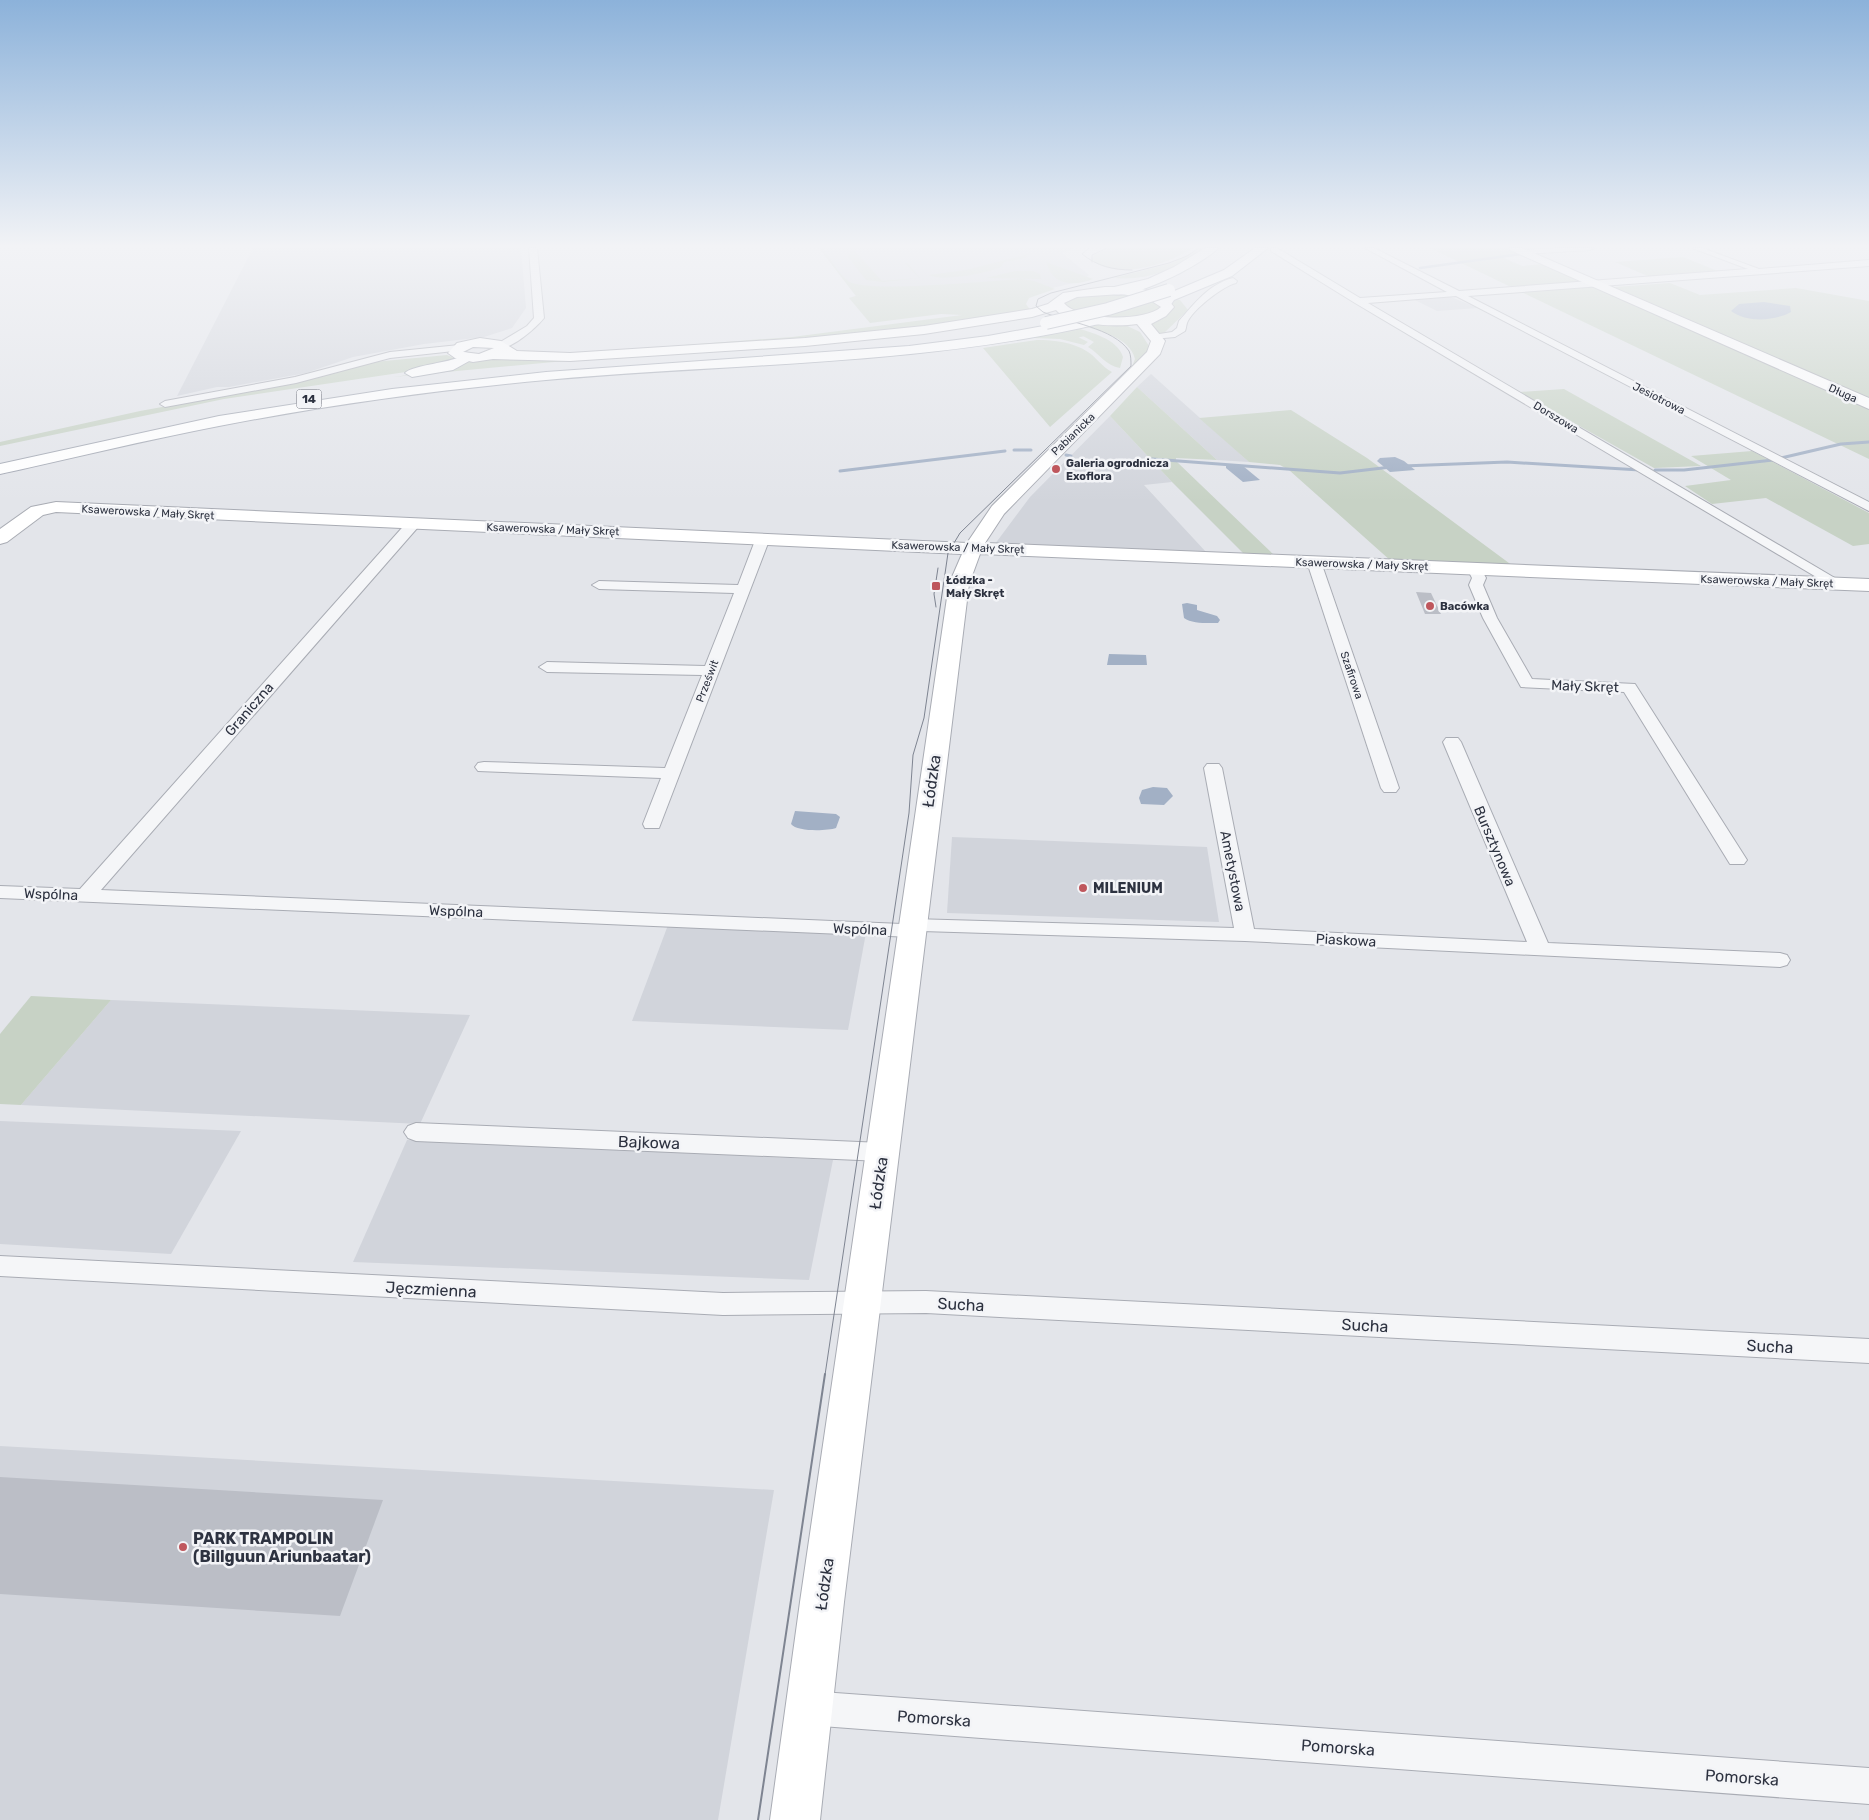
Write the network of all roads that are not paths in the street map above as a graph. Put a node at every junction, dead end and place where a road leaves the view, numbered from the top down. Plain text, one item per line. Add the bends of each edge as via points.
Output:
1 (519, 333) edge
2 (520, 333) edge
3 (894, 333) edge
4 (947, 333) edge
5 (985, 333) edge
6 (1027, 333) edge
7 (1145, 333) edge
8 (1150, 333) edge
9 (1178, 333) edge
10 (1412, 333) edge
11 (1533, 333) edge
12 (1709, 333) edge
13 (1156, 341) junction
14 (494, 348) junction
15 (459, 353) junction
16 (393, 376) dead end
17 (347, 382) dead end
18 (1869, 404) edge
19 (160, 410) joint
20 (0, 456) edge
21 (0, 462) edge
22 (0, 469) edge
23 (1869, 507) edge
24 (414, 523) junction
25 (0, 538) edge
26 (763, 538) junction
27 (973, 548) junction
28 (1314, 562) junction
29 (1474, 568) junction
30 (1838, 584) junction
31 (600, 585) dead end
32 (1869, 585) edge
33 (743, 589) junction
34 (547, 667) dead end
35 (711, 671) junction
36 (1452, 742) dead end
37 (484, 767) dead end
38 (1214, 768) dead end
39 (671, 773) junction
40 (1390, 788) dead end
41 (652, 824) dead end
42 (1737, 860) dead end
43 (0, 892) edge
44 (85, 896) junction
45 (912, 928) junction
46 (1245, 936) junction
47 (1540, 949) junction
48 (1780, 960) dead end
49 (416, 1132) dead end
50 (882, 1152) junction
51 (0, 1266) edge
52 (861, 1302) junction
53 (1869, 1352) edge
54 (808, 1708) junction
55 (1869, 1786) edge
56 (795, 1820) edge

1 - 14 street
2 - 14 street
3 - 14 main road via 548,357
4 - 20 main road, 14 via 874,342 538,365 382,382 211,409
5 - 21 main road, 14 via 883,346 533,372 389,387 220,414
6 - 22 main road via 909,350 565,374 392,393 219,421
7 - 13 main road
8 - 13 main road
9 - 13 street
10 - 30 street, Dorszowa
11 - 23 street, Jesiotrowa
12 - 18 main road, Długa
13 - 27 main road, Pabianicka via 1150,358 1002,505
14 - 15 main road
15 - 16 main road via 464,360 448,367
15 - 19 street via 383,357
17 - 19 main road
24 - 25 main road, Ksawerowska / Mały Skręt via 46,509
24 - 26 main road, Ksawerowska / Mały Skręt
24 - 44 street, Graniczna
26 - 27 main road, Ksawerowska / Mały Skręt
26 - 33 street, Prześwit
27 - 28 main road, Ksawerowska / Mały Skręt
27 - 45 main road, Łódzka via 956,598
28 - 29 main road, Ksawerowska / Mały Skręt
28 - 40 street, Szafirowa
29 - 30 main road, Ksawerowska / Mały Skręt
29 - 42 street, Mały Skręt via 1479,578 1476,585 1490,618 1526,684 1628,687
30 - 32 main road, Ksawerowska / Mały Skręt
31 - 33 street
33 - 35 street, Prześwit
34 - 35 street
35 - 39 street, Prześwit
36 - 47 street, Bursztynowa
37 - 39 street
38 - 46 street, Ametystowa
39 - 41 street, Prześwit
43 - 44 street, Wspólna
44 - 45 street, Wspólna
45 - 46 street, Piaskowa
45 - 50 main road, Łódzka
46 - 47 street, Piaskowa
47 - 48 street, Piaskowa
49 - 50 street, Bajkowa
50 - 52 main road, Łódzka
51 - 52 street, Jęczmienna via 723,1304
52 - 53 street, Sucha via 926,1302
52 - 54 main road, Łódzka
54 - 55 street, Pomorska
54 - 56 main road, Łódzka

